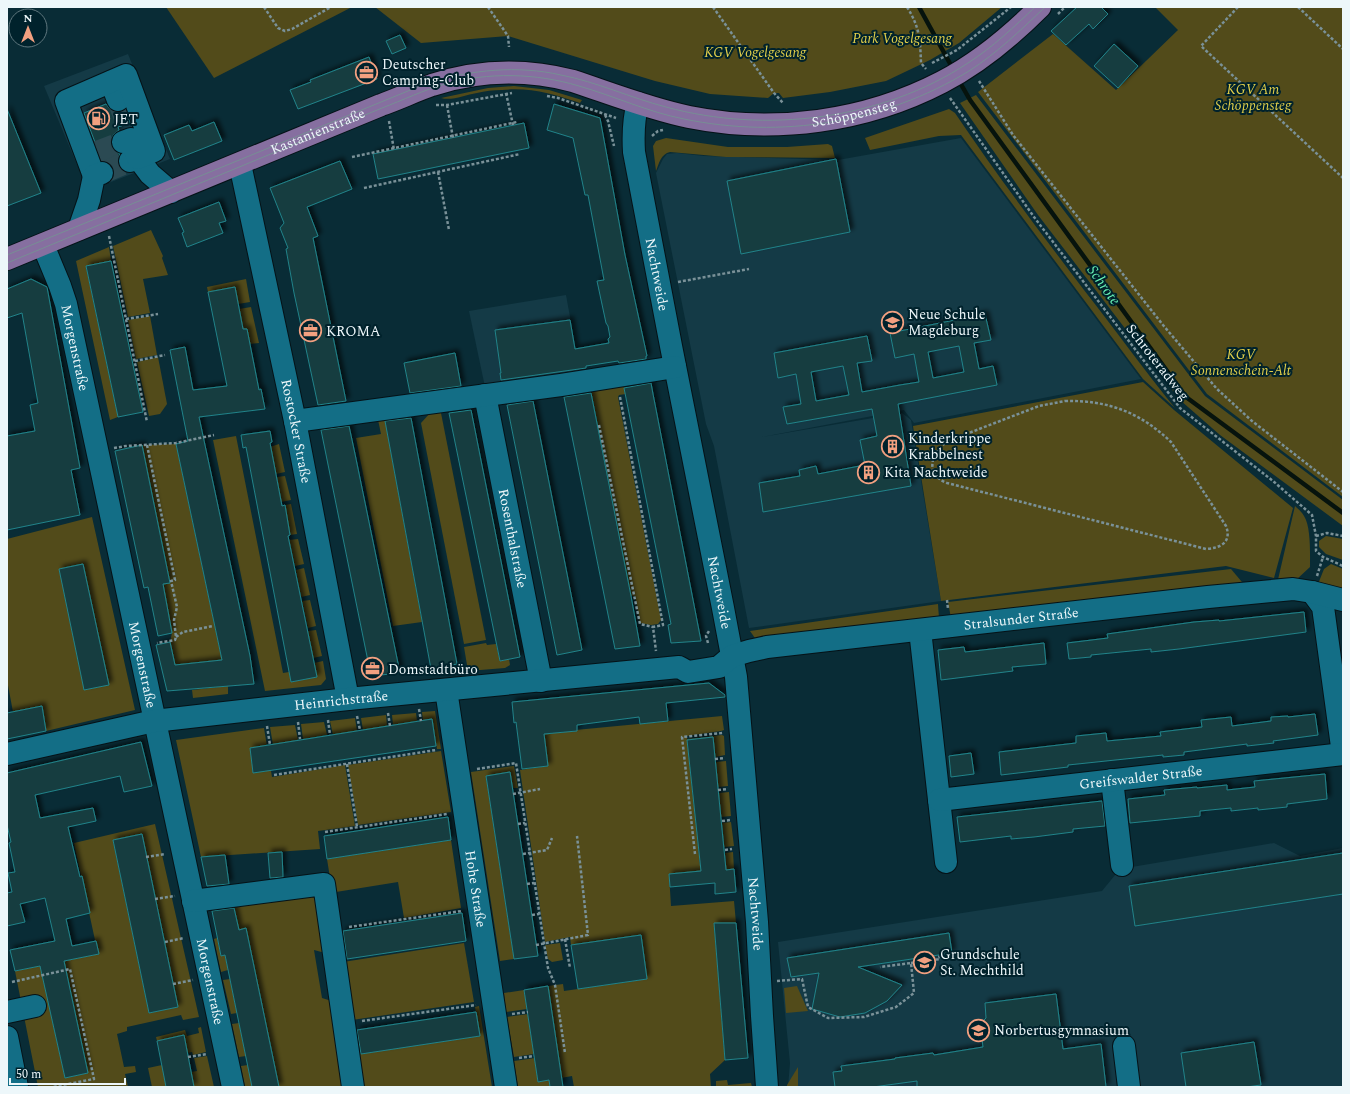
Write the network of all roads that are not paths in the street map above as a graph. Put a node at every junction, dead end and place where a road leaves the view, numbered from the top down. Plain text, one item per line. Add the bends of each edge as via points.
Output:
1 (1040, 7) edge
2 (638, 103) junction
3 (240, 164) junction
4 (171, 192) junction
5 (79, 229) junction
6 (43, 245) junction
7 (7, 259) edge
8 (675, 367) junction
9 (485, 395) junction
10 (295, 421) junction
11 (1312, 592) junction
12 (1343, 600) edge
13 (920, 630) junction
14 (732, 656) junction
15 (541, 681) junction
16 (446, 690) junction
17 (352, 708) junction
18 (154, 720) junction
19 (7, 754) edge
20 (1343, 754) edge
21 (1112, 780) junction
22 (939, 800) junction
23 (946, 862) dead end
24 (1122, 865) dead end
25 (184, 899) junction
26 (35, 1006) dead end
27 (7, 1012) edge
28 (7, 1037) edge
29 (1124, 1046) dead end
30 (17, 1087) edge
31 (233, 1087) edge
32 (353, 1087) edge
33 (506, 1087) edge
34 (767, 1087) edge
35 (1129, 1087) edge

1 - 2 main road, Schöppensteg via 1003,42 968,66 946,90 868,111 796,123 754,124 689,117
2 - 3 main road, Kastanienstraße via 574,81 554,77 508,72 472,76 431,85
2 - 8 street, Nachtweide via 634,122 634,152
3 - 4 main road, Kastanienstraße
3 - 10 street, Rostocker Straße
4 - 5 main road, Kastanienstraße
4 - 5 street via 150,174 130,145 154,151 126,75 114,91 66,101 94,164 89,200
5 - 6 main road, Kastanienstraße
6 - 7 main road, Kastanienstraße
6 - 18 street, Morgenstraße via 66,304
8 - 9 street
8 - 14 street, Nachtweide
9 - 10 street
9 - 15 street, Rosenthalstraße
10 - 17 street, Rostocker Straße
11 - 12 street, Stralsunder Straße
11 - 13 street, Stralsunder Straße via 1293,589
11 - 20 street via 1323,607
13 - 14 street, Stralsunder Straße via 767,647
13 - 22 street
14 - 15 street, Heinrichstraße via 713,669 688,672 679,667
14 - 34 street, Nachtweide via 740,707 758,922
15 - 16 street, Heinrichstraße
16 - 17 street, Heinrichstraße
16 - 33 street, Hohe Straße
17 - 18 street, Heinrichstraße
18 - 19 street, Heinrichstraße
18 - 25 street, Morgenstraße
20 - 21 street, Greifswalder Straße
21 - 22 street, Greifswalder Straße
21 - 24 street
22 - 23 street
25 - 31 street, Morgenstraße
25 - 32 street via 324,884
26 - 27 street
28 - 30 street
29 - 35 street

